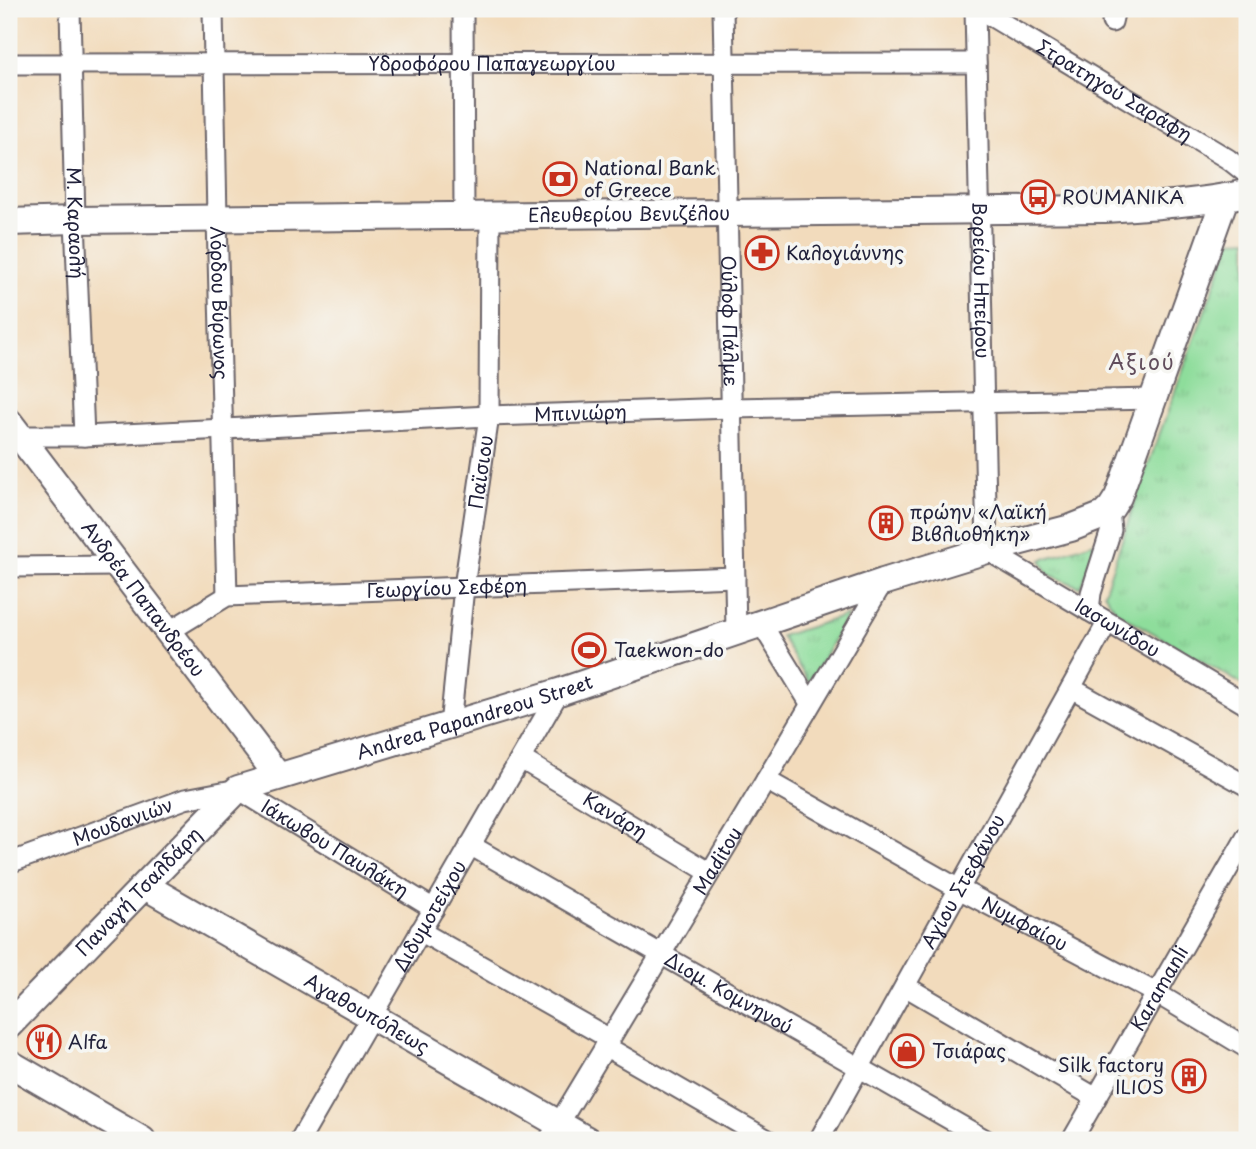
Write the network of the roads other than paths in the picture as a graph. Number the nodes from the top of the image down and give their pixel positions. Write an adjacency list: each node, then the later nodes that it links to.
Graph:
1 (70, 9): 10 (street, Μ. Καραολή)
2 (213, 9): 11 (street, Λόρδου Βύρωνος)
3 (463, 9): 7 (street)
4 (723, 9): 6 (street, Ούλοφ Πάλμε)
5 (977, 9): 8 (street, Βορείου Ηπείρου); 12 (street, Στρατηγού Σαράφη)
6 (723, 62): 7 (street, Υδροφόρου Παπαγεωργίου); 8 (street, Υδροφόρου Παπαγεωργίου); 15 (street, Ούλοφ Πάλμε)
7 (464, 63): 11 (street, Υδροφόρου Παπαγεωργίου); 16 (street)
8 (976, 63): 14 (street, Βορείου Ηπείρου)
9 (9, 64): 10 (street, Υδροφόρου Παπαγεωργίου)
10 (70, 64): 11 (street, Υδροφόρου Παπαγεωργίου); 19 (street, Μ. Καραολή)
11 (214, 64): 18 (street, Λόρδου Βύρωνος)
12 (1247, 174)
13 (1236, 195): 14 (street, Ελευθερίου Βενιζέλου); 21 (street)
14 (981, 211): 15 (street, Ελευθερίου Βενιζέλου); 22 (street, Βορείου Ηπείρου)
15 (728, 214): 17 (street, Ελευθερίου Βενιζέλου); 23 (street, Ούλοφ Πάλμε)
16 (464, 216): 17 (street, Ελευθερίου Βενιζέλου); 18 (street, Ελευθερίου Βενιζέλου)
17 (490, 216): 24 (street, Παϊσιου)
18 (216, 219): 19 (street, Ελευθερίου Βενιζέλου); 25 (street, Λόρδου Βύρωνος)
19 (75, 220): 20 (street, Ελευθερίου Βενιζέλου); 27 (street, Μ. Καραολή)
20 (9, 222)
21 (1153, 399): 22 (street, Μπινιώρη); 28 (street)
22 (985, 402): 23 (street, Μπινιώρη); 29 (street, Βορείου Ηπείρου)
23 (732, 408): 24 (street, Μπινιώρη); 32 (street, Ούλοφ Πάλμε)
24 (489, 416): 25 (street, Μπινιώρη); 34 (street, Παϊσιου)
25 (223, 430): 27 (street, Μπινιώρη); 35 (street, Λόρδου Βύρωνος)
26 (12, 431): 27 (street, Μπινιώρη); 30 (street, Ανδρέα Παπανδρέου)
27 (84, 436)
28 (1109, 510): 29 (street, Andrea Papandreou Street); 36 (street)
29 (987, 550): 33 (street, Andrea Papandreou Street); 36 (street, Ιασωνίδου)
30 (118, 566): 31 (street); 40 (street, Ανδρέα Παπανδρέου)
31 (9, 567)
32 (735, 577): 34 (street, Γεωργίου Σεφέρη); 39 (street, Ούλοφ Πάλμε)
33 (883, 582): 37 (street, Andrea Papandreou Street); 43 (street, Maditou)
34 (464, 587): 35 (street, Γεωργίου Σεφέρη); 45 (street, Παϊσιου)
35 (227, 596): 40 (street, Γεωργίου Σεφέρη)
36 (1089, 611): 38 (street, Ιασωνίδου)
37 (761, 623): 39 (street, Andrea Papandreou Street); 43 (street)
38 (1107, 623): 41 (street, Αγίου Στεφάνου); 44 (street, Ιασωνίδου)
39 (736, 631): 42 (street, Andrea Papandreou Street)
40 (168, 632): 47 (street, Ανδρέα Παπανδρέου)
41 (1071, 688): 49 (street); 56 (street, Αγίου Στεφάνου)
42 (559, 692): 45 (street, Andrea Papandreou Street); 46 (street, Διδυμοτείχου)
43 (810, 703): 48 (street, Maditou)
44 (1247, 705)
45 (450, 726): 47 (street, Andrea Papandreou Street)
46 (521, 759): 52 (street, Διδυμοτείχου); 54 (street, Κανάρη)
47 (278, 776): 50 (street, Παναγή Τσαλδάρη)
48 (766, 780): 54 (street, Maditou); 56 (street, Νυμφαίου)
49 (1247, 786)
50 (238, 789): 53 (street, Μουδανιών); 55 (street, Παναγή Τσαλδάρη); 57 (street, Ιάκωβου Παυλάκη)
51 (1247, 836): 61 (street, Karamanli)
52 (470, 845): 57 (street, Διδυμοτείχου); 59 (street, Διομ. Κομνηνού)
53 (9, 863)
54 (709, 873): 59 (street, Maditou)
55 (145, 886): 62 (street, Αγαθουπόλεως); 63 (street, Παναγή Τσαλδάρη)
56 (959, 889): 60 (street, Αγίου Στεφάνου); 61 (street, Νυμφαίου)
57 (434, 909): 58 (street, Διδυμοτείχου)
58 (420, 931): 62 (street, Διδυμοτείχου); 64 (street)
59 (660, 954): 64 (street, Maditou); 67 (street, Διομ. Κομνηνού)
60 (905, 986): 67 (street, Αγίου Στεφάνου); 68 (street)
61 (1156, 993): 65 (street, Νυμφαίου); 68 (street, Karamanli)
62 (370, 1016): 69 (street, Αγαθουπόλεως); 71 (street, Διδυμοτείχου)
63 (9, 1025)
64 (608, 1042): 69 (street, Maditou); 73 (street)
65 (1247, 1048)
66 (9, 1063): 70 (street)
67 (860, 1068): 74 (street, Αγίου Στεφάνου); 75 (street, Διομ. Κομνηνού)
68 (1096, 1098): 76 (street, Karamanli)
69 (554, 1132): 72 (street, Αγαθουπόλεως)
70 (142, 1140)
71 (300, 1140)
72 (587, 1140)
73 (768, 1140)
74 (819, 1140)
75 (986, 1140)
76 (1072, 1140)

